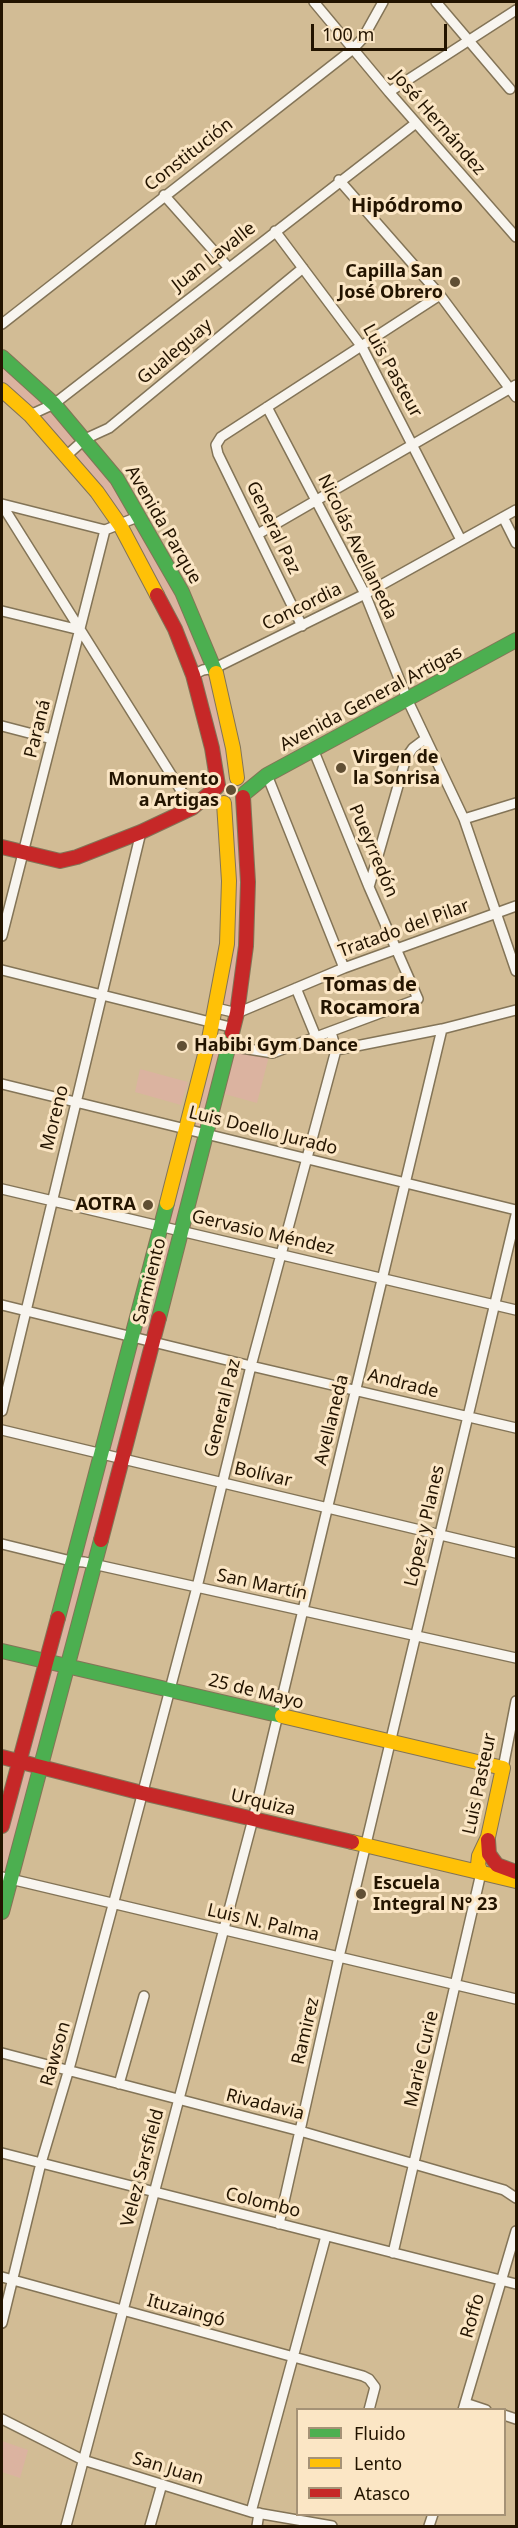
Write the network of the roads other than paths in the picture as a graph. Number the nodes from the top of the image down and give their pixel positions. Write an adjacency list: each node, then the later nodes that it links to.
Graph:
1 (314, 2): 6 (street, José Hernández)
2 (383, 2): 6 (street, Constitución)
3 (436, 2): 5 (street)
4 (516, 10): 5 (street)
5 (469, 40): 7 (street); 8 (street)
6 (353, 49): 8 (street, José Hernández); 11 (street, Constitución)
7 (510, 89)
8 (388, 92): 9 (street, José Hernández)
9 (416, 123): 10 (street, Juan Lavalle); 13 (street, José Hernández)
10 (339, 180): 12 (street, Juan Lavalle); 16 (street)
11 (164, 195): 14 (street); 17 (street, Constitución)
12 (275, 231): 14 (street, Juan Lavalle); 15 (street, Luis Pasteur)
13 (516, 237)
14 (228, 267): 23 (street, Juan Lavalle)
15 (303, 268): 18 (street, Luis Pasteur); 26 (street, Gualeguay)
16 (440, 295): 18 (street); 20 (street)
17 (2, 324)
18 (362, 347): 24 (street); 27 (street, Luis Pasteur)
19 (2, 357): 23 (main road, Avenida Parque)
20 (513, 386): 22 (street); 27 (street)
21 (2, 390): 25 (main road, Avenida Parque)
22 (516, 397)
23 (54, 404): 25 (street, Juan Lavalle); 26 (main road, Avenida Parque)
24 (267, 407): 29 (street, Nicolás Avellaneda); 36 (street, General Paz)
25 (30, 415): 28 (main road, Avenida Parque)
26 (85, 439): 28 (street, Gualeguay); 32 (main road, Avenida Parque)
27 (412, 444): 29 (street); 37 (street, Luis Pasteur)
28 (66, 456): 34 (main road, Avenida Parque)
29 (316, 499): 36 (street); 39 (street, Nicolás Avellaneda)
30 (2, 504): 35 (street); 42 (street)
31 (516, 510): 33 (street, Concordia)
32 (140, 516): 34 (street); 44 (main road, Avenida Parque)
33 (503, 517): 37 (street, Concordia); 38 (street)
34 (120, 525): 35 (street); 45 (main road, Avenida Parque)
35 (105, 530): 42 (street, Paraná)
36 (258, 534): 41 (street, General Paz)
37 (461, 540): 39 (street, Concordia)
38 (516, 543)
39 (365, 594): 41 (street, Concordia); 46 (street, Nicolás Avellaneda)
40 (2, 611): 42 (street)
41 (302, 626): 44 (street, Concordia)
42 (80, 630): 48 (street, Paraná); 57 (street)
43 (516, 640): 46 (main road, Avenida General Artigas)
44 (215, 668): 45 (street, Concordia); 52 (main road, Avenida Parque)
45 (193, 675): 53 (main road, Avenida Parque)
46 (408, 701): 49 (street, Nicolás Avellaneda); 50 (main road, Avenida General Artigas)
47 (2, 726): 48 (street)
48 (52, 739): 61 (street, Paraná)
49 (425, 739): 58 (street, Nicolás Avellaneda); 62 (street)
50 (313, 749): 51 (main road, Avenida General Artigas); 62 (street, Pueyrredón)
51 (267, 775): 52 (main road); 54 (main road, Avenida General Artigas); 67 (street)
52 (238, 779): 53 (main road); 54 (main road)
53 (217, 786): 55 (main road); 57 (main road)
54 (244, 795): 55 (main road); 73 (main road, Sarmiento)
55 (223, 803): 57 (main road); 74 (main road, Sarmiento)
56 (516, 803): 58 (street)
57 (192, 808): 59 (main road)
58 (464, 819): 64 (street, Nicolás Avellaneda)
59 (141, 832): 61 (main road); 71 (street, Moreno)
60 (2, 847): 61 (main road)
61 (22, 852): 65 (street, Paraná)
62 (369, 887): 66 (street, Pueyrredón)
63 (516, 906): 64 (street, Tratado del Pilar)
64 (495, 913): 66 (street, Tratado del Pilar); 69 (street, Nicolás Avellaneda)
65 (2, 936)
66 (398, 948): 67 (street, Tratado del Pilar); 77 (street, Pueyrredón)
67 (344, 968): 70 (street, Tratado del Pilar)
68 (2, 970): 71 (street)
69 (516, 971)
70 (296, 988): 73 (street, Tratado del Pilar); 78 (street)
71 (102, 994): 74 (street); 83 (street, Moreno)
72 (516, 1010): 76 (street)
73 (237, 1013): 74 (street); 75 (main road, Sarmiento)
74 (214, 1015): 75 (street); 79 (main road, Sarmiento)
75 (234, 1028): 80 (main road, Sarmiento)
76 (442, 1029): 81 (street); 87 (street, Avellaneda)
77 (331, 1032): 78 (street); 81 (street)
78 (316, 1037): 80 (street)
79 (209, 1039): 80 (street); 84 (main road, Sarmiento)
80 (229, 1046): 85 (main road, Sarmiento)
81 (336, 1050): 86 (street, General Paz)
82 (2, 1084): 83 (street, Luis Doello Jurado)
83 (76, 1101): 84 (street, Luis Doello Jurado); 89 (street, Moreno)
84 (187, 1129): 85 (street, Luis Doello Jurado); 92 (main road, Sarmiento)
85 (207, 1134): 86 (street, Luis Doello Jurado); 93 (main road, Sarmiento)
86 (305, 1159): 87 (street, Luis Doello Jurado); 94 (street, General Paz)
87 (406, 1183): 90 (street, Luis Doello Jurado); 95 (street, Avellaneda)
88 (2, 1189): 89 (street, Gervasio Méndez)
89 (52, 1200): 92 (street, Gervasio Méndez); 98 (street, Moreno)
90 (516, 1210)
91 (516, 1215): 97 (street, López y Planes)
92 (160, 1225): 93 (street, Gervasio Méndez); 100 (main road, Sarmiento)
93 (182, 1231): 94 (street, Gervasio Méndez); 101 (main road, Sarmiento)
94 (280, 1254): 95 (street, Gervasio Méndez); 102 (street, General Paz)
95 (383, 1279): 97 (street, Gervasio Méndez); 103 (street, Avellaneda)
96 (2, 1305): 98 (street, Andrade)
97 (495, 1305): 99 (street, Gervasio Méndez); 105 (street, López y Planes)
98 (25, 1310): 100 (street, Andrade); 104 (street, Moreno)
99 (516, 1310)
100 (132, 1336): 101 (street, Andrade); 108 (main road, Sarmiento)
101 (153, 1341): 102 (street, Andrade); 109 (main road, Sarmiento)
102 (250, 1366): 103 (street, Andrade); 110 (street, General Paz)
103 (356, 1389): 105 (street, Andrade); 111 (street, Avellaneda)
104 (2, 1412)
105 (468, 1416): 106 (street, Andrade); 112 (street, López y Planes)
106 (516, 1428)
107 (2, 1430): 108 (street, Bolívar)
108 (102, 1455): 109 (street, Bolívar); 115 (main road, Sarmiento)
109 (123, 1460): 110 (street, Bolívar); 116 (main road, Sarmiento)
110 (222, 1482): 111 (street, Bolívar); 117 (street, General Paz)
111 (328, 1507): 112 (street, Bolívar); 118 (street, Avellaneda)
112 (440, 1534): 114 (street, Bolívar); 119 (street, López y Planes)
113 (2, 1544): 115 (street, San Martín)
114 (516, 1553)
115 (71, 1561): 116 (street, San Martín); 122 (main road, Sarmiento)
116 (94, 1565): 117 (street, San Martín); 123 (main road, Sarmiento)
117 (197, 1587): 118 (street, San Martín); 124 (street, General Paz)
118 (305, 1611): 119 (street, San Martín); 126 (street, Avellaneda)
119 (416, 1635): 121 (street, San Martín); 127 (street, López y Planes)
120 (2, 1652): 122 (main road, 25 de Mayo)
121 (516, 1658)
122 (45, 1661): 123 (main road, 25 de Mayo); 129 (main road, Sarmiento)
123 (68, 1666): 124 (main road, 25 de Mayo); 130 (main road, Sarmiento)
124 (170, 1689): 126 (main road, 25 de Mayo); 132 (street, General Paz)
125 (516, 1701): 131 (street, Luis Pasteur)
126 (278, 1717): 127 (main road, 25 de Mayo); 133 (street, Avellaneda)
127 (390, 1743): 131 (main road, 25 de Mayo); 136 (street, López y Planes)
128 (2, 1757): 129 (main road, Urquiza)
129 (19, 1761): 130 (main road, Urquiza); 134 (main road, Sarmiento)
130 (41, 1767): 132 (main road, Urquiza); 139 (main road, Sarmiento)
131 (502, 1768): 135 (main road, Luis Pasteur)
132 (142, 1793): 133 (main road, Urquiza); 141 (street, Rawson)
133 (253, 1819): 136 (main road, Urquiza); 143 (street, Velez Sarsfield)
134 (2, 1826)
135 (488, 1838): 137 (main road); 138 (main road, Luis Pasteur)
136 (366, 1845): 138 (main road, Urquiza); 144 (street, Ramirez)
137 (516, 1872)
138 (481, 1873): 140 (main road, Urquiza); 145 (street, Marie Curie)
139 (6, 1878): 141 (street, Luis N. Palma); 142 (main road, Sarmiento)
140 (516, 1881)
141 (113, 1905): 143 (street, Luis N. Palma); 149 (street, Rawson)
142 (2, 1912)
143 (223, 1930): 144 (street, Luis N. Palma); 151 (street, Velez Sarsfield)
144 (339, 1958): 145 (street, Luis N. Palma); 152 (street, Ramirez)
145 (456, 1984): 147 (street, Luis N. Palma); 155 (street, Marie Curie)
146 (144, 1996): 150 (street)
147 (516, 1999)
148 (2, 2053): 149 (street, Rivadavia)
149 (69, 2069): 150 (street, Rivadavia); 154 (street, Rawson)
150 (119, 2084): 151 (street, Rivadavia)
151 (178, 2100): 152 (street, Rivadavia); 156 (street, Velez Sarsfield)
152 (300, 2131): 155 (street, Rivadavia); 158 (street, Ramirez)
153 (2, 2153): 154 (street, Colombo)
154 (41, 2163): 156 (street, Colombo); 163 (street, Rawson)
155 (414, 2164): 157 (street, Rivadavia); 161 (street, Marie Curie)
156 (154, 2192): 158 (street, Colombo); 166 (street, Velez Sarsfield)
157 (516, 2198)
158 (279, 2224): 160 (street, Colombo)
159 (516, 2231): 164 (street, Roffo)
160 (326, 2236): 161 (street, Colombo); 168 (street)
161 (393, 2253): 164 (street, Colombo)
162 (2, 2277): 163 (street, Ituzaingó)
163 (14, 2280): 166 (street, Ituzaingó); 167 (street, Rawson)
164 (501, 2280): 165 (street, Colombo); 169 (street, Roffo)
165 (516, 2284)
166 (123, 2310): 168 (street, Ituzaingó); 172 (street, Velez Sarsfield)
167 (2, 2324)
168 (294, 2357): 170 (street, Ituzaingó); 174 (street)
169 (464, 2406)
170 (369, 2408)
171 (2, 2419): 172 (street, San Juan)
172 (83, 2460): 173 (street, San Juan); 175 (street, Velez Sarsfield)
173 (162, 2484): 174 (street, San Juan); 176 (street)
174 (255, 2513): 177 (street); 178 (street, San Juan)
175 (66, 2526)
176 (150, 2526)
177 (257, 2526)
178 (328, 2526)

